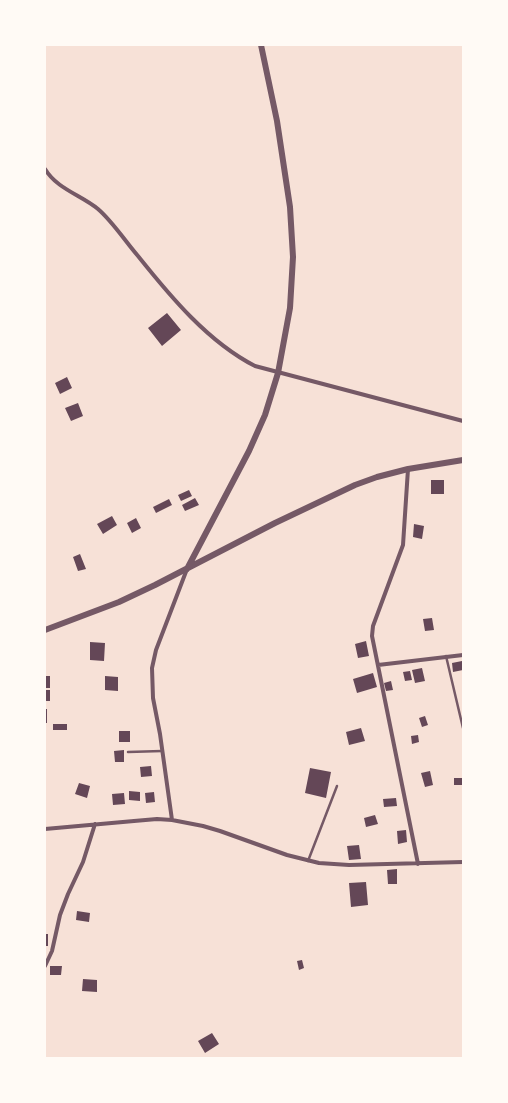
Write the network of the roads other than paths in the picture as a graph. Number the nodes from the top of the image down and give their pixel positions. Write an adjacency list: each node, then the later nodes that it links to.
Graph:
1 (261, 45): 3 (street)
2 (45, 169): 3 (street)
3 (278, 373): 4 (street); 7 (street)
4 (463, 421)
5 (463, 460): 6 (street)
6 (408, 469): 7 (street); 11 (street)
7 (187, 569): 8 (street); 13 (street)
8 (45, 630)
9 (463, 654): 10 (street)
10 (446, 656): 11 (street); 12 (lane)
11 (378, 666): 21 (street)
12 (463, 728)
13 (162, 751): 14 (lane); 16 (street)
14 (128, 752)
15 (337, 786): 19 (lane)
16 (172, 820): 17 (street); 19 (street)
17 (95, 824): 18 (street); 22 (street)
18 (45, 829)
19 (308, 861): 21 (street)
20 (463, 862): 21 (street)
21 (418, 864)
22 (45, 966)

